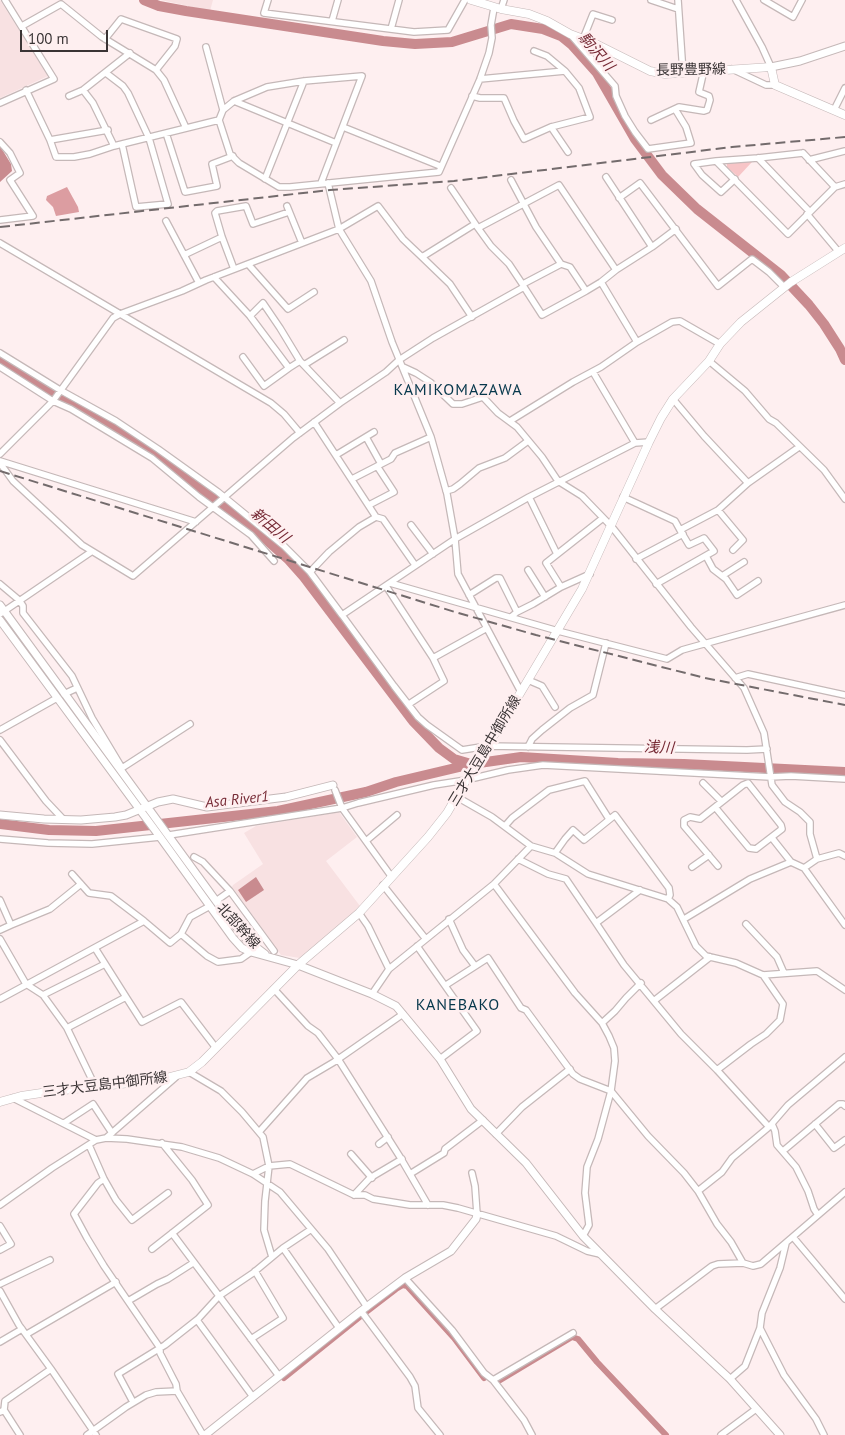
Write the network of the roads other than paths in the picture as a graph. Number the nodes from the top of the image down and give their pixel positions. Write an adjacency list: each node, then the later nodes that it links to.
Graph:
1 (5, 0): 18 (street)
2 (268, 0): 17 (street)
3 (338, 0): 17 (street)
4 (399, 0): 19 (street)
5 (465, 0): 19 (street)
6 (471, 0): 14 (main road, 長野豊野線)
7 (504, 0): 14 (street)
8 (651, 0): 15 (street)
9 (678, 0): 15 (street)
10 (736, 0): 27 (street)
11 (764, 0): 12 (street)
12 (802, 0)
13 (60, 2): 18 (street); 21 (street)
14 (498, 9): 20 (main road, 長野豊野線); 34 (street)
15 (678, 9): 33 (street)
16 (612, 20): 22 (street)
17 (332, 21): 19 (street)
18 (22, 26): 38 (street)
19 (391, 29)
20 (570, 34): 22 (main road, 長野豊野線); 44 (street)
21 (105, 39): 26 (street); 29 (street)
22 (582, 39): 33 (main road, 長野豊野線)
23 (845, 46): 27 (street)
24 (206, 47): 45 (street)
25 (534, 52): 31 (street)
26 (130, 53): 29 (street); 32 (street)
27 (771, 67): 28 (main road, 長野豊野線); 36 (main road)
28 (732, 69): 30 (main road, 長野豊野線); 36 (street)
29 (156, 70): 53 (street)
30 (704, 70): 33 (main road, 長野豊野線); 44 (street)
31 (565, 71): 34 (street); 52 (street)
32 (106, 73): 39 (street); 56 (street)
33 (683, 73)
34 (480, 79): 41 (street)
35 (304, 81): 42 (street); 50 (street); 51 (street)
36 (775, 85): 46 (main road)
37 (845, 88): 46 (street)
38 (26, 90): 43 (street); 57 (street)
39 (83, 90): 40 (street); 54 (street)
40 (69, 96)
41 (472, 96): 52 (street); 68 (street)
42 (234, 101): 45 (street); 50 (street)
43 (0, 103)
44 (675, 109): 49 (street)
45 (223, 110): 48 (street)
46 (834, 110): 47 (main road)
47 (845, 115)
48 (219, 120): 53 (street); 64 (street)
49 (651, 120)
50 (286, 123): 59 (street); 70 (street)
51 (342, 127): 59 (street); 68 (street)
52 (551, 127): 63 (street)
53 (186, 128): 55 (street)
54 (108, 130): 57 (street); 61 (street)
55 (166, 133): 56 (street); 64 (street)
56 (149, 138): 60 (street); 60 (street)
57 (50, 140): 61 (street)
58 (0, 142): 81 (street)
59 (336, 143): 74 (street)
60 (122, 144): 61 (street)
61 (114, 146)
62 (845, 151): 66 (street)
63 (568, 152)
64 (233, 156): 70 (street)
65 (758, 158): 66 (street); 67 (street); 80 (street)
66 (809, 160): 76 (street)
67 (716, 161): 71 (street); 71 (street)
68 (440, 166): 73 (street)
69 (606, 178): 78 (street)
70 (265, 179): 74 (street)
71 (735, 179): 80 (street)
72 (511, 180): 79 (street)
73 (328, 182): 74 (street); 84 (street)
74 (321, 183)
75 (845, 184): 76 (street)
76 (835, 187): 80 (street)
77 (450, 188): 83 (street)
78 (619, 198): 85 (street); 89 (street)
79 (524, 204): 83 (street); 94 (street); 96 (street)
80 (808, 212): 90 (street)
81 (0, 220)
82 (166, 221): 91 (street)
83 (476, 226): 92 (street); 100 (street)
84 (338, 229): 88 (street); 92 (street); 112 (street)
85 (676, 229): 89 (street); 101 (street)
86 (222, 237): 88 (street); 91 (street); 95 (street)
87 (0, 243): 104 (street)
88 (302, 243): 93 (street)
89 (652, 247): 96 (street)
90 (842, 249): 101 (main road, 三才大豆島中御所線)
91 (184, 255): 99 (street)
92 (422, 257): 106 (street)
93 (248, 264): 95 (street); 103 (street)
94 (561, 264): 100 (street); 102 (street)
95 (234, 269): 97 (street)
96 (616, 270): 98 (street)
97 (214, 277): 99 (street); 105 (street)
98 (601, 282): 102 (street); 108 (street)
99 (199, 283): 104 (street)
100 (524, 285): 102 (street); 106 (street)
101 (787, 285): 109 (main road, 三才大豆島中御所線)
102 (586, 291)
103 (314, 292)
104 (120, 314): 119 (street); 125 (street)
105 (250, 316): 114 (street); 117 (street)
106 (472, 318): 112 (street)
107 (344, 340): 114 (street)
108 (637, 342): 109 (street); 118 (street)
109 (720, 344): 113 (main road, 三才大豆島中御所線)
110 (0, 353): 119 (street)
111 (243, 357): 117 (street)
112 (399, 360): 116 (street); 121 (street)
113 (709, 361): 120 (main road, 三才大豆島中御所線); 131 (street)
114 (302, 363): 117 (street); 121 (street)
115 (0, 367): 119 (street)
116 (403, 367): 122 (street); 127 (street)
117 (289, 368)
118 (593, 372): 122 (street); 130 (street)
119 (57, 396): 132 (street); 142 (street); 144 (street)
120 (672, 399): 129 (main road, 三才大豆島中御所線); 138 (street)
121 (340, 403): 123 (street)
122 (510, 421): 128 (street)
123 (314, 422): 125 (street); 133 (street)
124 (374, 432): 126 (street)
125 (300, 434): 142 (street)
126 (366, 436): 133 (street); 135 (street)
127 (431, 436): 135 (street); 139 (street)
128 (528, 441): 137 (street); 139 (street)
129 (649, 442): 130 (street); 141 (main road, 三才大豆島中御所線)
130 (635, 443): 137 (street)
131 (799, 447): 138 (street); 143 (street)
132 (0, 454)
133 (336, 455): 136 (street)
134 (0, 462): 149 (street); 155 (street)
135 (379, 465): 136 (street); 145 (street)
136 (352, 479): 145 (street)
137 (558, 481): 140 (street); 148 (street)
138 (748, 483): 146 (street)
139 (446, 491): 153 (street)
140 (529, 497): 153 (street); 157 (street)
141 (623, 497): 151 (main road, 三才大豆島中御所線); 152 (street)
142 (223, 498): 144 (street); 164 (street)
143 (845, 499)
144 (214, 506): 149 (street); 160 (street)
145 (369, 506): 147 (street)
146 (718, 510): 152 (street); 154 (street)
147 (376, 517): 162 (street); 164 (street)
148 (603, 518): 151 (street); 157 (street)
149 (196, 522): 155 (street)
150 (412, 525): 156 (street)
151 (612, 527): 159 (street); 165 (main road, 三才大豆島中御所線)
152 (682, 532): 158 (street); 159 (street)
153 (455, 539): 156 (street); 172 (street)
154 (733, 550)
155 (91, 552): 174 (street)
156 (432, 554): 162 (street)
157 (557, 554): 171 (street)
158 (706, 556): 166 (street); 170 (street)
159 (636, 559): 170 (street)
160 (274, 562)
161 (744, 562): 166 (street)
162 (415, 565): 169 (street)
163 (528, 570): 173 (street)
164 (310, 572): 179 (street)
165 (590, 574): 171 (street); 183 (main road, 三才大豆島中御所線)
166 (722, 576): 167 (street)
167 (758, 581)
168 (0, 584): 174 (street)
169 (388, 584): 176 (street); 179 (street); 186 (street)
170 (656, 584): 185 (street)
171 (561, 588): 173 (street)
172 (469, 595): 176 (street); 178 (street)
173 (546, 597): 178 (street)
174 (19, 600): 177 (street); 189 (street)
175 (845, 605): 185 (street)
176 (476, 607): 180 (street); 182 (street)
177 (1, 610): 191 (street)
178 (517, 612): 180 (street)
179 (342, 616): 194 (street)
180 (511, 617): 183 (street)
181 (0, 620): 193 (street)
182 (486, 628): 186 (street); 190 (street)
183 (558, 631): 184 (street); 188 (main road, 三才大豆島中御所線)
184 (606, 643): 185 (street); 200 (street)
185 (705, 643): 187 (street)
186 (432, 658): 194 (street)
187 (735, 678): 192 (street); 201 (street)
188 (528, 680): 190 (main road, 三才大豆島中御所線); 195 (street)
189 (77, 688): 191 (street); 196 (street)
190 (521, 692): 199 (main road, 三才大豆島中御所線)
191 (64, 694): 211 (street)
192 (845, 694)
193 (57, 698): 197 (street); 212 (street)
194 (409, 704): 199 (street)
195 (555, 707)
196 (190, 724)
197 (0, 730)
198 (0, 740): 216 (street)
199 (487, 746): 200 (street); 203 (main road, 三才大豆島中御所線)
200 (528, 747): 201 (street)
201 (767, 750): 202 (street)
202 (770, 776): 203 (street); 204 (street); 228 (street)
203 (468, 778): 207 (main road, 三才大豆島中御所線); 209 (street)
204 (845, 779)
205 (703, 783): 208 (street)
206 (334, 787): 209 (street); 211 (street)
207 (457, 796): 217 (street); 234 (main road, 三才大豆島中御所線)
208 (721, 801): 210 (street); 219 (street)
209 (342, 807): 218 (street); 221 (street)
210 (715, 807): 219 (street); 224 (street)
211 (149, 809): 212 (street); 218 (street)
212 (139, 810): 216 (street); 218 (street)
213 (0, 815): 216 (street)
214 (397, 815): 221 (street)
215 (609, 819): 217 (street); 223 (street); 241 (street)
216 (63, 820)
217 (505, 826): 222 (street)
218 (163, 834): 220 (street); 242 (street, 北部幹線)
219 (772, 838): 229 (street)
220 (0, 839)
221 (366, 841): 234 (street)
222 (531, 846): 223 (street); 227 (street)
223 (555, 853): 238 (street)
224 (708, 856): 230 (street); 231 (street)
225 (845, 856): 228 (street)
226 (194, 857): 239 (street)
227 (518, 859): 237 (street); 247 (street)
228 (817, 860): 232 (street)
229 (791, 862): 232 (street); 245 (street)
230 (718, 866)
231 (692, 867)
232 (804, 868): 250 (street)
233 (72, 874): 235 (street)
234 (391, 876): 236 (main road, 三才大豆島中御所線)
235 (81, 884): 246 (street); 249 (street)
236 (383, 884): 243 (main road, 三才大豆島中御所線); 253 (street)
237 (494, 884): 244 (street); 278 (street)
238 (640, 890): 241 (street); 247 (street)
239 (230, 891): 242 (street); 257 (street)
240 (0, 900): 249 (street)
241 (668, 900): 245 (street)
242 (213, 903): 252 (street); 258 (street, 北部幹線); 260 (street, 北部幹線)
243 (359, 913): 262 (main road, 三才大豆島中御所線); 264 (street)
244 (449, 919): 253 (street); 263 (street)
245 (684, 919): 259 (street)
246 (144, 921): 252 (street); 256 (street)
247 (596, 923): 267 (street)
248 (746, 924): 265 (street)
249 (12, 925): 251 (street)
250 (845, 925)
251 (0, 930)
252 (181, 934): 258 (street)
253 (425, 938): 255 (street)
254 (0, 939): 268 (street)
255 (417, 946): 264 (street); 269 (street)
256 (95, 948): 261 (street); 268 (street)
257 (274, 951)
258 (250, 952): 260 (street, 北部幹線)
259 (710, 957): 266 (street); 276 (street)
260 (279, 960): 262 (street)
261 (105, 964): 273 (street); 274 (street)
262 (298, 965): 270 (main road, 三才大豆島中御所線); 272 (street)
263 (475, 966): 269 (street); 284 (street)
264 (389, 969): 272 (street)
265 (784, 973): 266 (street); 271 (street)
266 (763, 975): 285 (street)
267 (641, 983): 276 (street); 278 (street)
268 (26, 984): 273 (street); 275 (street)
269 (446, 985): 283 (street)
270 (274, 989): 280 (main road, 三才大豆島中御所線); 282 (street)
271 (845, 990)
272 (372, 994): 277 (street)
273 (43, 995): 279 (street)
274 (126, 997): 279 (street); 280 (street)
275 (0, 999)
276 (655, 1000): 285 (street)
277 (403, 1014): 282 (street); 283 (street)
278 (602, 1023): 289 (street)
279 (67, 1028): 288 (street)
280 (216, 1048): 286 (main road, 三才大豆島中御所線)
281 (845, 1057): 296 (street)
282 (338, 1059): 297 (street); 300 (street)
283 (440, 1059): 293 (street)
284 (570, 1069): 289 (street); 299 (street)
285 (717, 1070): 296 (street)
286 (189, 1072): 287 (main road, 三才大豆島中御所線); 297 (street)
287 (176, 1077): 288 (main road, 三才大豆島中御所線); 298 (street)
288 (96, 1086): 290 (main road, 三才大豆島中御所線)
289 (611, 1091): 317 (street); 328 (street)
290 (13, 1098): 291 (main road, 三才大豆島中御所線); 294 (street)
291 (0, 1102)
292 (845, 1106): 295 (street)
293 (482, 1120): 299 (street); 313 (street)
294 (64, 1123): 298 (street); 302 (street)
295 (815, 1124): 303 (street); 307 (street)
296 (771, 1126): 307 (street); 317 (street)
297 (259, 1132): 310 (street)
298 (112, 1133): 301 (street)
299 (496, 1134): 328 (street)
300 (388, 1137): 305 (street); 309 (street)
301 (106, 1138): 302 (street); 304 (street)
302 (96, 1140): 306 (street)
303 (845, 1140)
304 (162, 1143): 312 (street); 327 (street)
305 (379, 1144)
306 (88, 1145): 315 (street); 321 (street)
307 (783, 1151): 324 (street)
308 (352, 1154): 314 (street)
309 (402, 1159): 313 (street); 314 (street)
310 (269, 1166): 312 (street); 316 (street); 320 (street)
311 (472, 1173): 323 (street)
312 (253, 1174): 316 (street)
313 (410, 1174): 322 (street)
314 (372, 1178): 320 (street)
315 (104, 1179): 319 (street); 341 (street)
316 (268, 1183): 326 (street); 335 (street)
317 (698, 1191): 338 (street)
318 (845, 1192): 324 (street)
319 (168, 1193)
320 (354, 1195): 322 (street)
321 (0, 1205)
322 (428, 1205): 323 (street)
323 (477, 1214): 334 (street); 340 (street)
324 (818, 1215): 329 (street)
325 (0, 1226): 333 (street)
326 (310, 1230): 331 (street); 347 (street)
327 (172, 1233): 332 (street); 337 (street)
328 (583, 1236): 334 (street)
329 (793, 1237): 330 (street); 345 (street)
330 (786, 1243): 338 (street); 351 (street)
331 (283, 1248): 335 (street); 350 (street)
332 (152, 1249)
333 (0, 1250)
334 (602, 1255): 348 (street)
335 (272, 1257): 339 (street)
336 (50, 1260): 342 (street)
337 (193, 1263): 344 (street); 346 (street)
338 (743, 1263): 348 (street)
339 (255, 1271): 344 (street); 354 (street)
340 (405, 1278): 347 (street); 360 (street)
341 (116, 1282): 346 (street); 352 (street)
342 (0, 1284)
343 (0, 1291): 352 (street)
344 (219, 1296): 349 (street); 354 (street)
345 (845, 1299)
346 (128, 1301): 356 (street)
347 (364, 1309): 350 (street); 369 (street)
348 (655, 1309): 359 (street)
349 (197, 1320): 356 (street); 362 (street)
350 (339, 1328): 358 (street)
351 (760, 1328): 359 (street); 373 (street)
352 (24, 1332): 355 (street); 357 (street)
353 (573, 1333): 360 (street)
354 (251, 1340): 358 (street)
355 (0, 1342)
356 (160, 1348): 361 (street); 363 (street)
357 (51, 1369): 365 (street); 366 (street)
358 (279, 1376): 362 (street)
359 (730, 1379): 364 (street)
360 (493, 1380): 370 (street)
361 (177, 1391): 363 (street); 368 (street)
362 (253, 1397): 368 (street)
363 (133, 1402): 366 (street)
364 (756, 1409): 371 (street); 372 (street)
365 (2, 1411): 367 (street)
366 (92, 1434)
367 (20, 1435)
368 (204, 1435)
369 (440, 1435)
370 (532, 1435)
371 (721, 1435)
372 (780, 1435)
373 (824, 1435)

